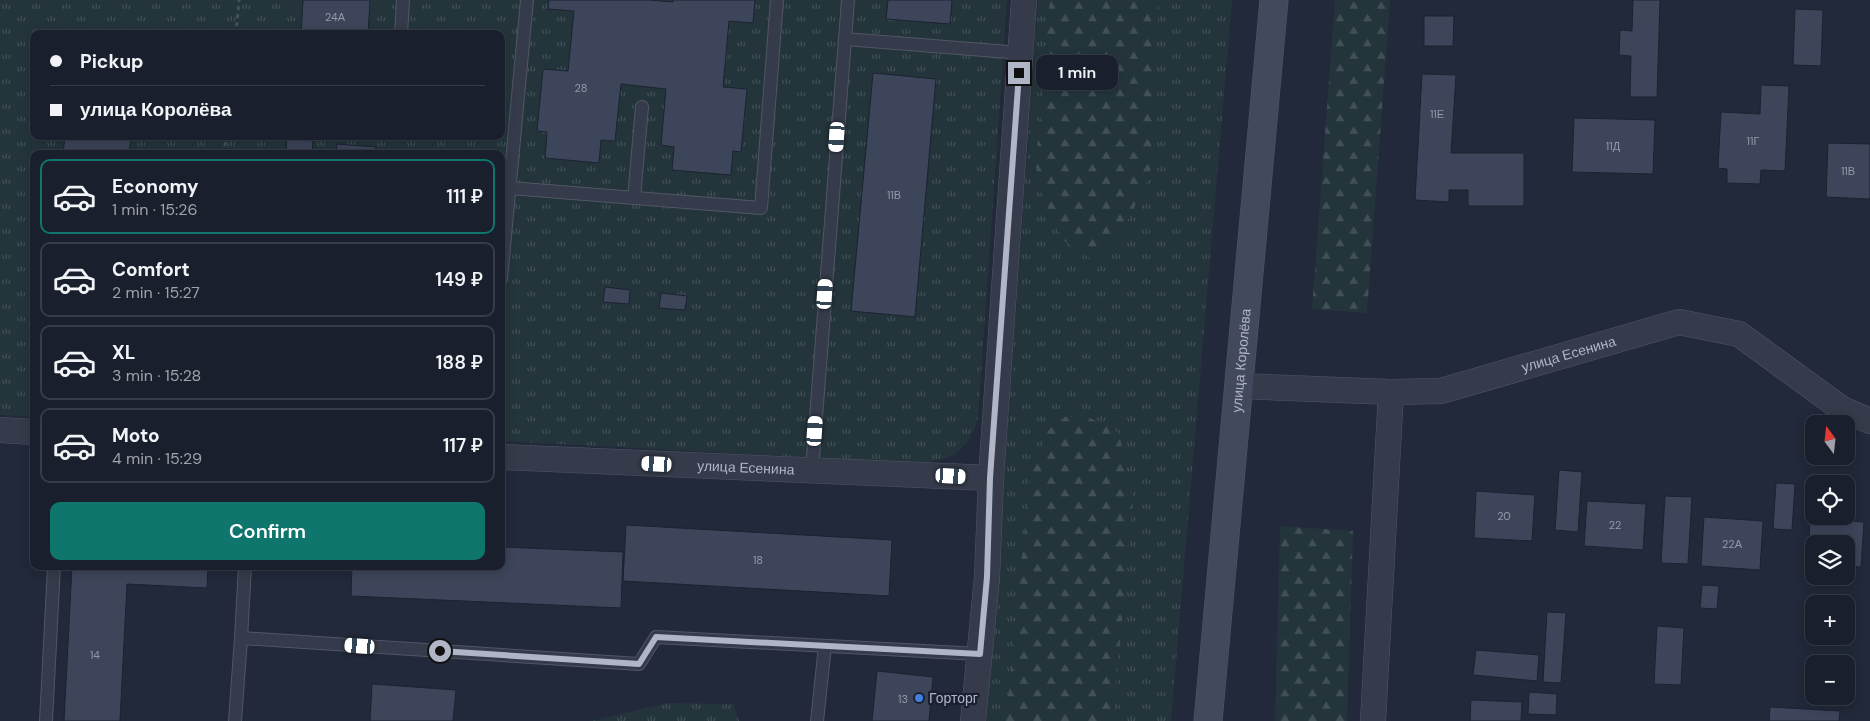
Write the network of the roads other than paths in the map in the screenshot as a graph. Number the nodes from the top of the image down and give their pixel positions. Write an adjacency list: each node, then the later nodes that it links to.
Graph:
1 (403, 0): 7 (lane)
2 (527, 0): 11 (lane)
3 (777, 0): 12 (lane)
4 (848, 0): 8 (lane)
5 (1024, 0): 9 (street)
6 (1274, 0): 14 (main road, улица Королёва)
7 (401, 30)
8 (845, 39): 9 (lane); 20 (lane)
9 (1020, 53): 21 (street)
10 (642, 107): 12 (lane)
11 (510, 188): 12 (lane); 13 (lane)
12 (634, 198)
13 (505, 239)
14 (1240, 386): 15 (street, улица Есенина); 31 (main road, улица Королёва)
15 (1391, 392): 16 (street, улица Есенина); 32 (street)
16 (1870, 421)
17 (0, 430): 18 (street)
18 (30, 432)
19 (505, 457): 20 (street, улица Есенина)
20 (812, 470): 21 (street, улица Есенина)
21 (990, 478): 26 (street)
22 (54, 570): 27 (lane)
23 (245, 570): 24 (lane)
24 (241, 638): 25 (lane); 28 (lane)
25 (825, 646): 26 (lane); 29 (lane)
26 (980, 654): 30 (street)
27 (46, 721)
28 (235, 721)
29 (817, 721)
30 (973, 721)
31 (1208, 721)
32 (1373, 721)

